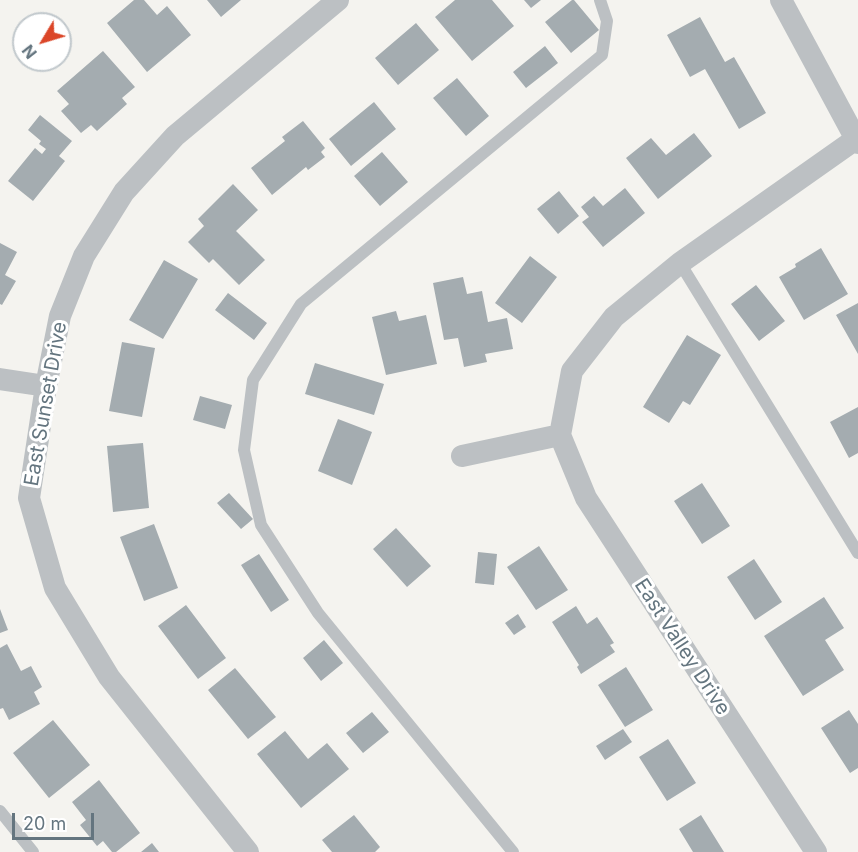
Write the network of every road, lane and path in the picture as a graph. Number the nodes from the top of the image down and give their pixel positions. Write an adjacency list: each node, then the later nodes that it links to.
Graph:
1 (338, 0): 7 (street, East Sunset Drive)
2 (600, 0): 14 (lane)
3 (781, 0): 4 (street)
4 (857, 141): 5 (street)
5 (680, 263): 8 (street); 10 (lane)
6 (0, 379): 7 (street)
7 (46, 386): 13 (street, East Sunset Drive)
8 (560, 435): 9 (street); 15 (street, East Valley Drive)
9 (462, 456)
10 (858, 553)
11 (0, 811): 12 (lane)
12 (33, 852)
13 (248, 852)
14 (513, 852)
15 (816, 852)

